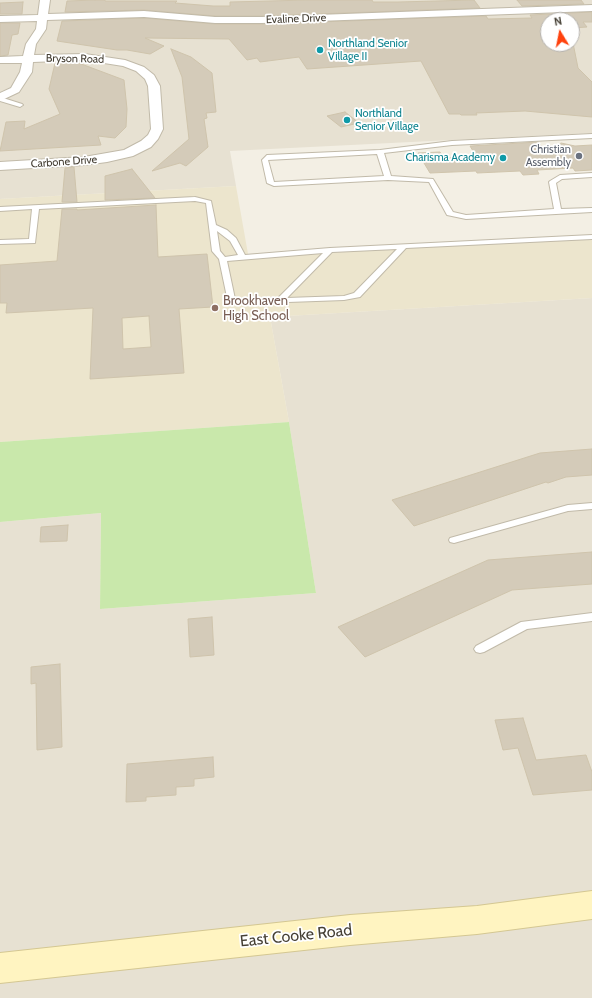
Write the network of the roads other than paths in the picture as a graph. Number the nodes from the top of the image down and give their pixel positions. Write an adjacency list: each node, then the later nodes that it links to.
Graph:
1 (45, 0): 5 (street)
2 (492, 0): 4 (street)
3 (592, 8): 4 (street, Evaline Drive)
4 (502, 11): 5 (street, Evaline Drive)
5 (43, 18): 6 (street, Evaline Drive); 7 (street)
6 (0, 19)
7 (28, 59): 8 (street, Bryson Road); 9 (street); 13 (street, Bryson Road)
8 (0, 60)
9 (0, 98): 10 (lane)
10 (20, 105)
11 (592, 136): 12 (lane)
12 (380, 152): 16 (lane); 16 (lane)
13 (128, 153): 14 (street, Carbone Drive)
14 (0, 166)
15 (592, 175): 20 (lane)
16 (388, 178): 20 (lane)
17 (36, 208): 18 (lane); 21 (lane); 23 (lane)
18 (0, 209)
19 (592, 210): 20 (lane)
20 (558, 211)
21 (212, 226): 26 (lane); 27 (lane)
22 (592, 237): 24 (lane)
23 (0, 242)
24 (404, 246): 25 (lane); 28 (lane)
25 (330, 250): 26 (lane); 28 (lane)
26 (243, 258): 27 (lane)
27 (223, 259): 28 (lane)
28 (280, 300)
29 (592, 506): 30 (lane)
30 (454, 540)
31 (592, 617): 32 (lane)
32 (480, 649)
33 (592, 904): 34 (main road, East Cooke Road)
34 (0, 968)

